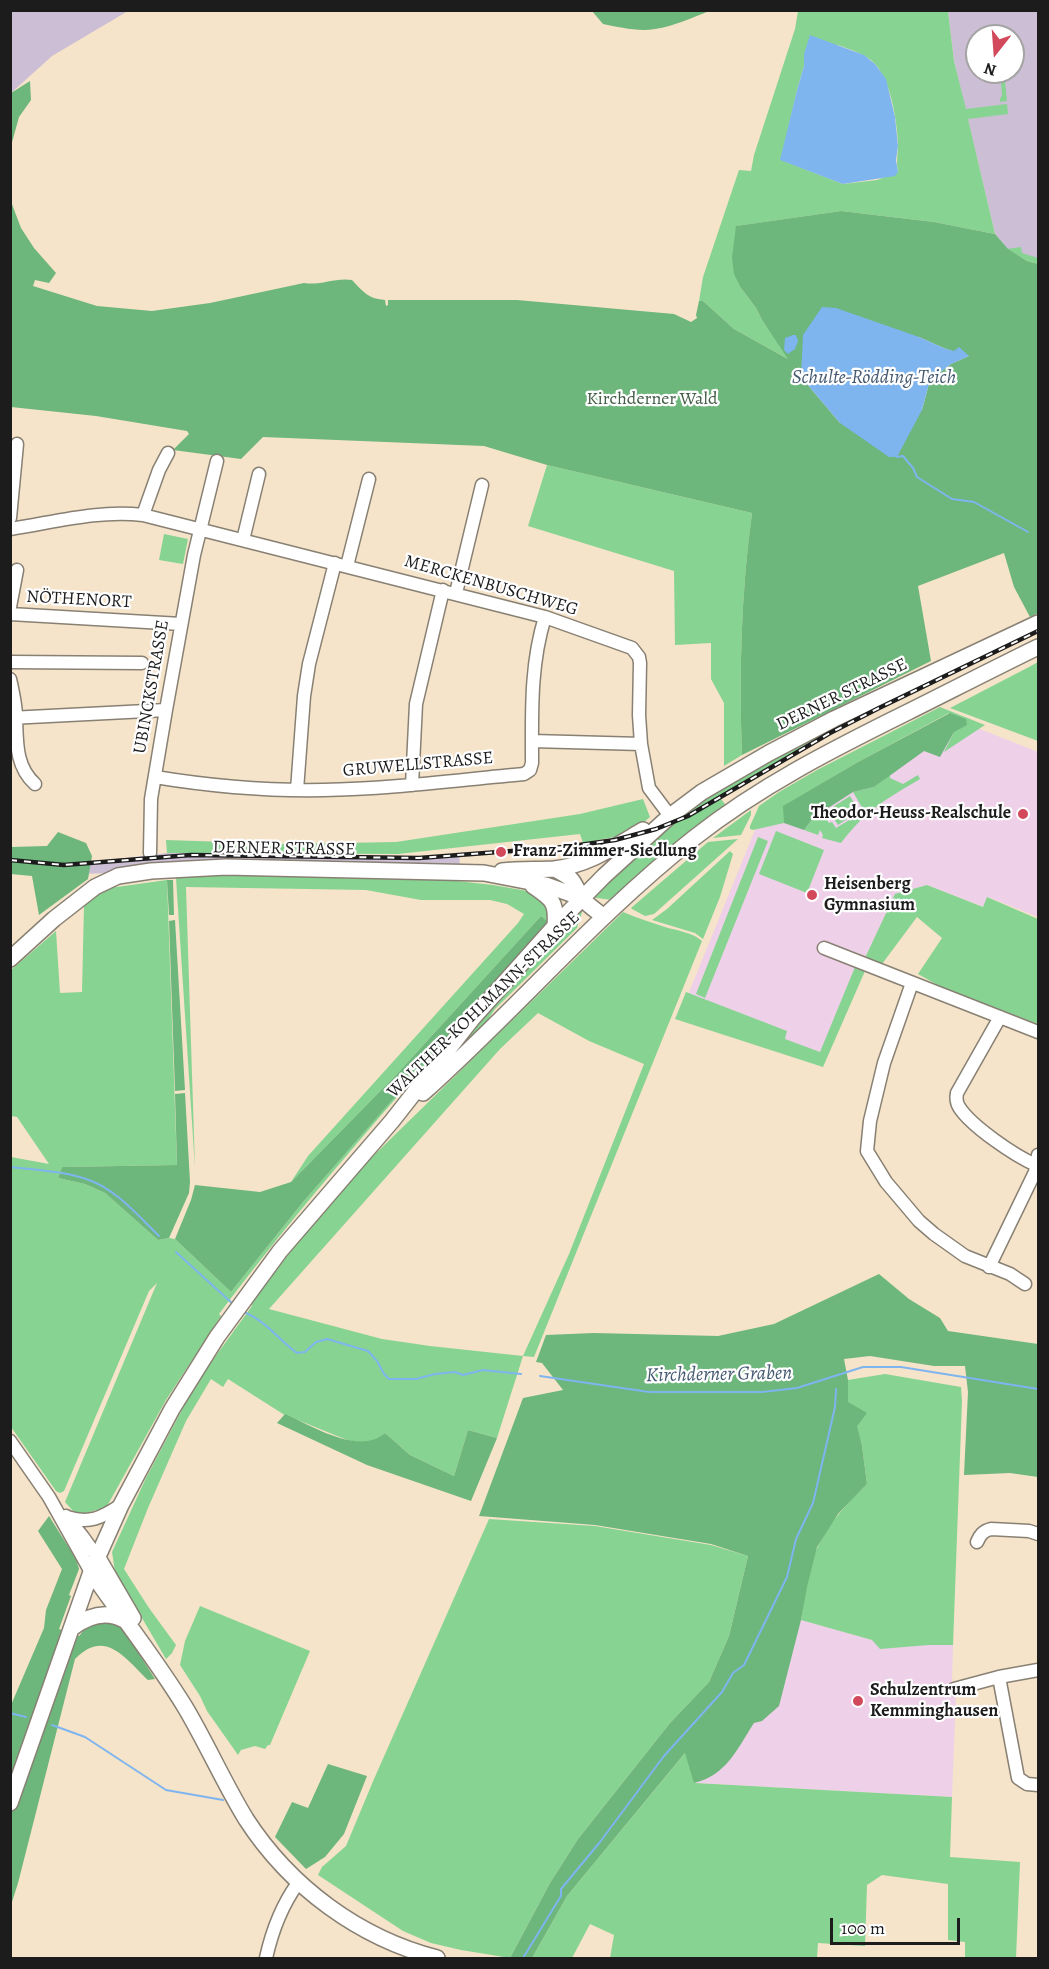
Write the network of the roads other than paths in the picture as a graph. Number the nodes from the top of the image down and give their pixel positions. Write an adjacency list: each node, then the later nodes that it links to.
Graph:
1 (17, 444): 8 (street)
2 (168, 453): 7 (street)
3 (217, 460): 10 (street)
4 (259, 474): 11 (street)
5 (369, 479): 12 (street)
6 (482, 485): 14 (street)
7 (144, 515): 9 (street, MERCKENBUSCHWEG); 10 (street, MERCKENBUSCHWEG)
8 (10, 518)
9 (10, 529)
10 (199, 529): 11 (street, MERCKENBUSCHWEG); 19 (street, UBINCKSTRASSE)
11 (243, 540): 12 (street, MERCKENBUSCHWEG)
12 (341, 565): 14 (street, MERCKENBUSCHWEG); 31 (street)
13 (17, 570): 15 (street)
14 (449, 592): 17 (street, MERCKENBUSCHWEG); 30 (street)
15 (10, 607)
16 (10, 614): 19 (street, NÖTHENORT)
17 (545, 617): 26 (street, GRUWELLSTRASSE); 27 (street, MERCKENBUSCHWEG)
18 (1038, 623): 32 (main road, DERNER STRASSE)
19 (181, 624): 24 (street, UBINCKSTRASSE)
20 (1038, 647): 38 (main road, WALTHER-KOHLMANN-STRASSE)
21 (10, 662): 22 (street)
22 (142, 663)
23 (10, 680): 25 (street)
24 (166, 710): 25 (street); 28 (street, UBINCKSTRASSE)
25 (14, 717): 29 (street)
26 (532, 741): 27 (street); 30 (street, GRUWELLSTRASSE)
27 (641, 744): 32 (street, MERCKENBUSCHWEG)
28 (155, 777): 31 (street, GRUWELLSTRASSE); 33 (street, UBINCKSTRASSE)
29 (35, 784)
30 (412, 785): 31 (street, GRUWELLSTRASSE)
31 (297, 790)
32 (670, 816): 34 (main road); 37 (main road, WALTHER-KOHLMANN-STRASSE)
33 (150, 853)
34 (555, 868): 35 (main road); 37 (main road)
35 (483, 873): 36 (main road, DERNER STRASSE); 41 (main road, DERNER STRASSE)
36 (527, 881): 37 (main road, DERNER STRASSE); 39 (main road)
37 (582, 898): 38 (main road); 39 (main road, WALTHER-KOHLMANN-STRASSE)
38 (604, 917): 45 (main road, WALTHER-KOHLMANN-STRASSE)
39 (555, 926): 45 (main road, WALTHER-KOHLMANN-STRASSE)
40 (824, 948): 42 (street)
41 (10, 959)
42 (912, 983): 43 (street); 47 (street)
43 (1000, 1017): 44 (street); 46 (street)
44 (1038, 1032)
45 (392, 1121): 51 (main road, WALTHER-KOHLMANN-STRASSE)
46 (1037, 1160): 47 (street)
47 (989, 1267): 48 (street)
48 (1025, 1284)
49 (10, 1441): 50 (street)
50 (49, 1497): 52 (street); 55 (street)
51 (121, 1505): 52 (street); 55 (main road, WALTHER-KOHLMANN-STRASSE)
52 (66, 1517): 55 (street)
53 (1038, 1534): 54 (street)
54 (977, 1542)
55 (94, 1565): 56 (main road); 57 (main road, WALTHER-KOHLMANN-STRASSE); 58 (main road)
56 (124, 1620): 57 (main road); 58 (main road)
57 (72, 1628): 63 (main road, WALTHER-KOHLMANN-STRASSE)
58 (160, 1668): 64 (main road)
59 (1038, 1670): 60 (street)
60 (999, 1677): 61 (street); 62 (street)
61 (954, 1689)
62 (1038, 1785)
63 (10, 1803)
64 (298, 1883): 65 (street); 66 (main road)
65 (266, 1959)
66 (437, 1959)

